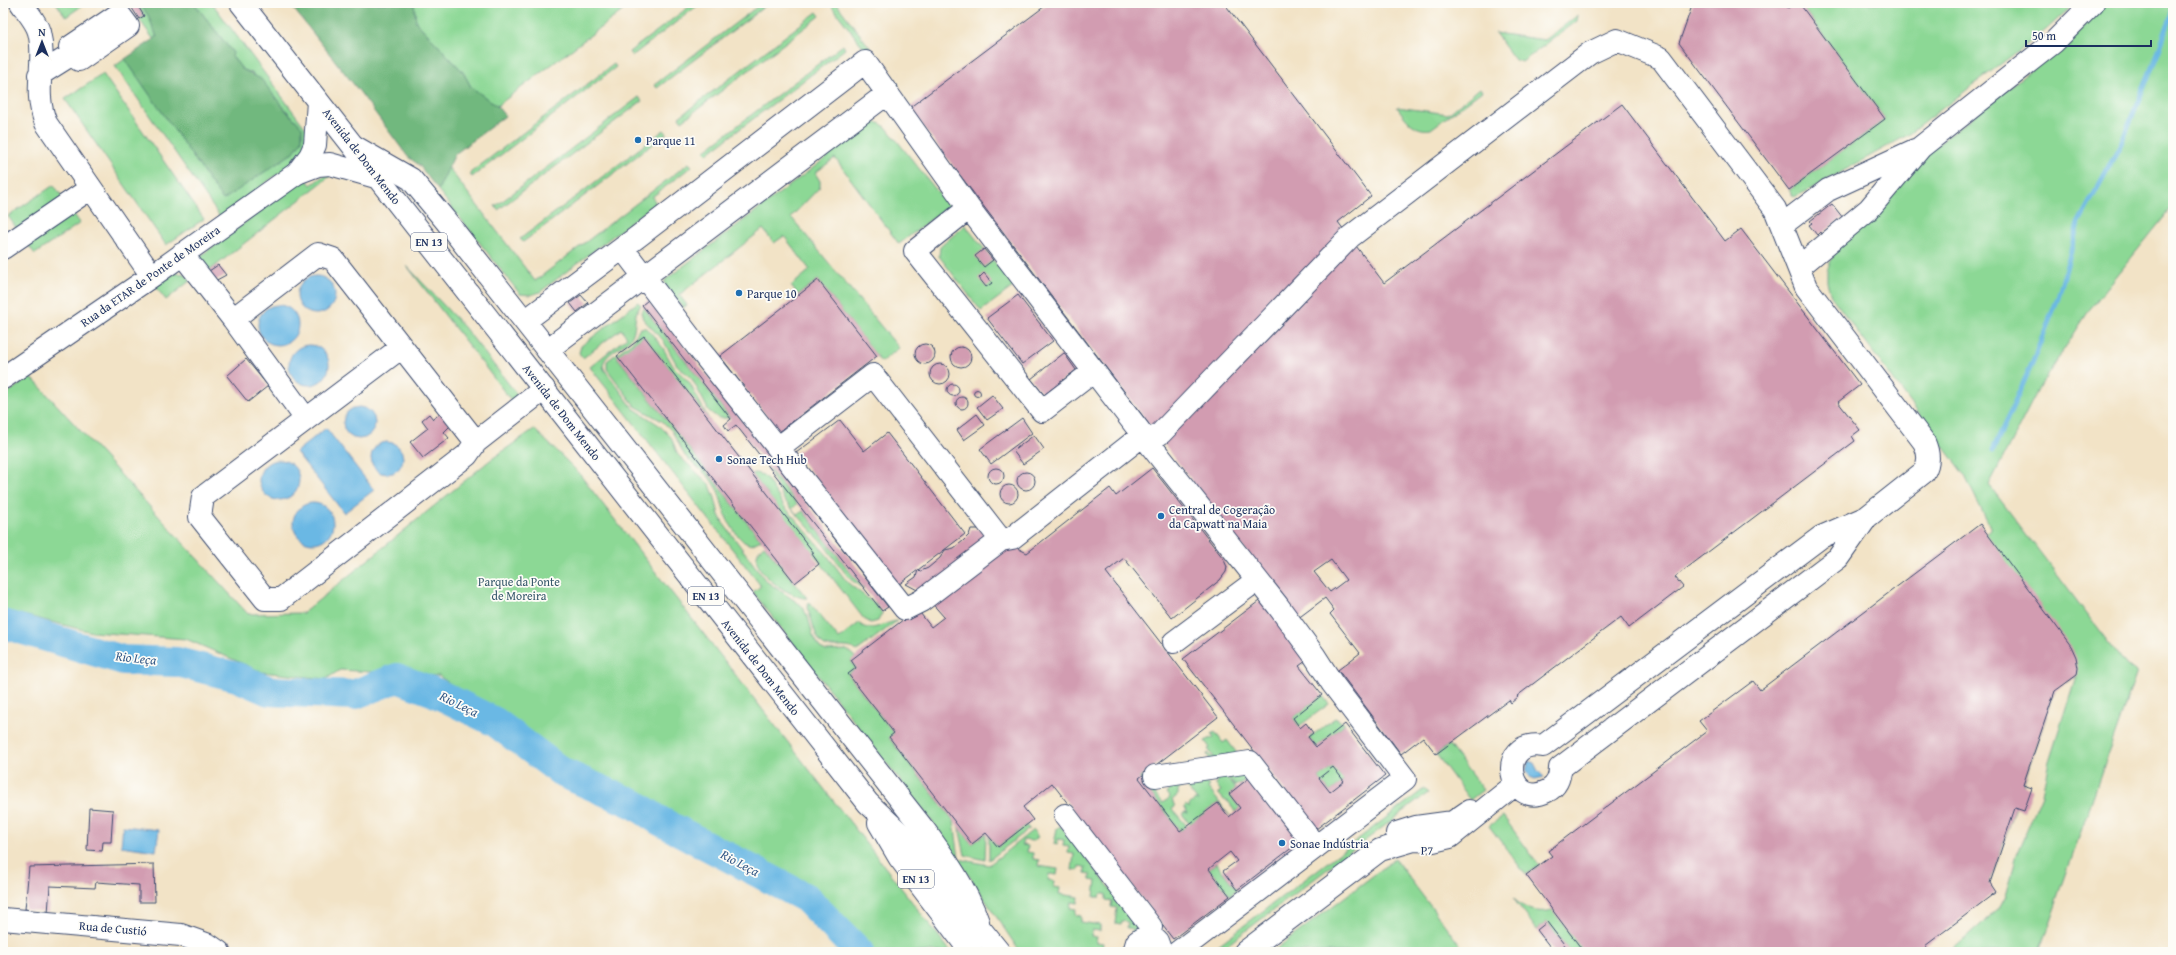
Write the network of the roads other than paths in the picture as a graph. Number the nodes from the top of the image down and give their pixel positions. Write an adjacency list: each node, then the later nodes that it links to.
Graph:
1 (21, 3): 6 (main road)
2 (241, 3): 4 (main road, Avenida de Dom Mendo / EN 13)
3 (2093, 3): 10 (main road)
4 (251, 11): 8 (main road, Avenida de Dom Mendo / EN 13)
5 (74, 53): 6 (main road)
6 (40, 74): 13 (main road)
7 (888, 93): 14 (main road); 17 (main road); 21 (main road)
8 (318, 101): 9 (main road, Avenida de Dom Mendo / EN 13); 11 (main road)
9 (355, 147): 12 (main road, Avenida de Dom Mendo / EN 13); 23 (main road)
10 (1921, 147): 15 (main road); 19 (main road)
11 (297, 173): 12 (main road); 18 (main road, Rua da ETAR de Ponte de Moreira)
12 (379, 178): 28 (main road, Avenida de Dom Mendo / EN 13)
13 (91, 188): 16 (main road); 20 (main road)
14 (969, 208): 26 (main road); 26 (main road)
15 (1782, 225): 19 (main road); 30 (main road)
16 (3, 248)
17 (623, 249): 21 (main road); 23 (main road)
18 (182, 254): 20 (main road, Rua da ETAR de Ponte de Moreira); 22 (main road)
19 (1799, 267): 33 (main road)
20 (152, 276): 27 (main road, Rua da ETAR de Ponte de Moreira)
21 (644, 277): 25 (main road); 32 (main road)
22 (233, 319): 24 (main road); 29 (main road)
23 (525, 321): 25 (main road)
24 (402, 347): 29 (main road); 31 (main road)
25 (547, 350): 45 (main road)
26 (1094, 371): 30 (main road)
27 (3, 378)
28 (544, 389): 31 (main road); 39 (main road, Avenida de Dom Mendo / EN 13)
29 (306, 419): 31 (main road)
30 (1145, 438): 34 (main road); 35 (main road)
31 (476, 442)
32 (778, 448): 34 (main road); 34 (main road)
33 (1867, 517): 38 (main road); 38 (main road)
34 (1001, 540)
35 (1257, 580): 36 (main road); 43 (main road)
36 (1174, 642)
37 (1156, 776): 43 (main road)
38 (1516, 784): 41 (main road)
39 (868, 803): 45 (main road, Avenida de Dom Mendo / EN 13); 48 (main road, Avenida de Dom Mendo / EN 13)
40 (1065, 815): 46 (main road)
41 (1474, 818): 42 (main road); 42 (main road)
42 (1389, 846): 51 (main road)
43 (1316, 847): 50 (main road)
44 (3, 919): 47 (main road, Rua de Custió)
45 (980, 929): 49 (main road, Avenida de Dom Mendo / EN 13)
46 (1148, 947)
47 (219, 952)
48 (971, 952)
49 (999, 952)
50 (1178, 952)
51 (1245, 952)

